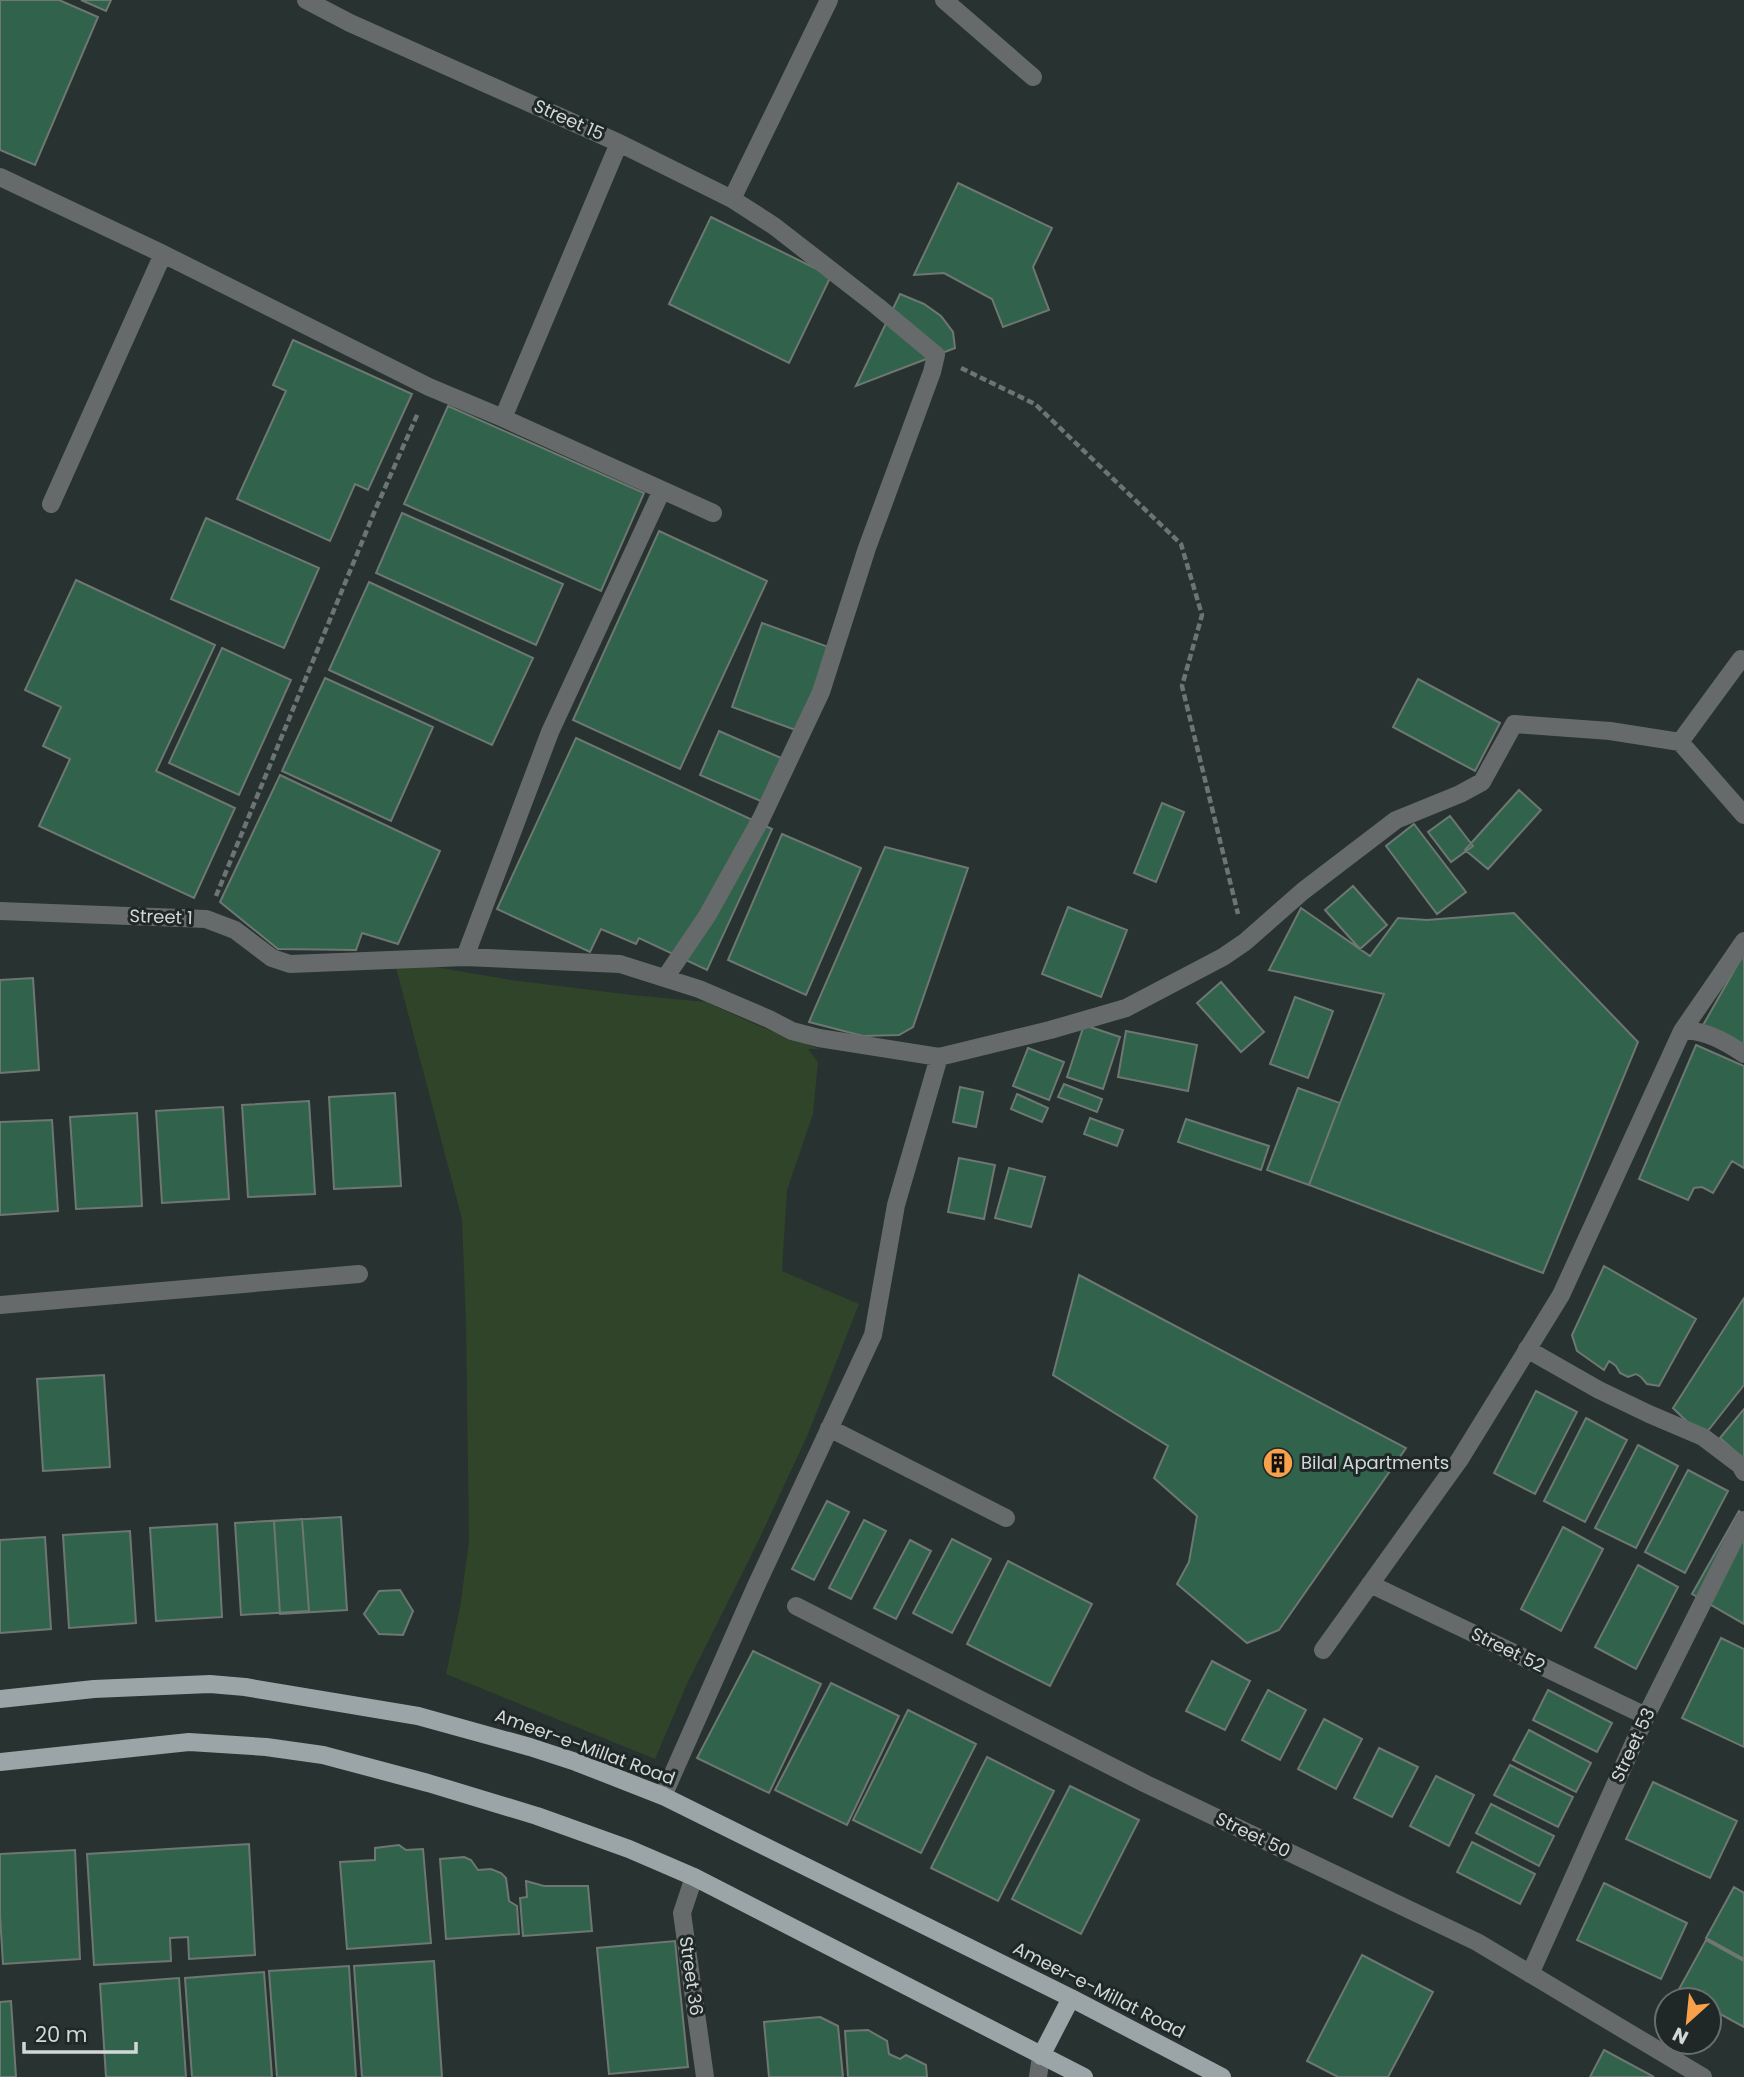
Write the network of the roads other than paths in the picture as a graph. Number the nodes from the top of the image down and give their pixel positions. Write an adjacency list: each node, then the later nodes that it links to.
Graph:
1 (306, 0): 5 (street, Street 15)
2 (829, 0): 7 (street)
3 (944, 0): 4 (street)
4 (1032, 77)
5 (619, 143): 7 (street, Street 15); 9 (street)
6 (0, 177): 8 (street)
7 (732, 199): 19 (street, Street 15)
8 (163, 254): 9 (street); 11 (street)
9 (503, 418): 10 (street)
10 (662, 490): 12 (street); 18 (street)
11 (51, 504)
12 (713, 513)
13 (1744, 660): 14 (street)
14 (1680, 742): 15 (street); 22 (street)
15 (1744, 815)
16 (0, 911): 18 (street, Street 1)
17 (1744, 941): 20 (street)
18 (465, 957): 19 (street, Street 1)
19 (665, 978): 22 (street, Street 1)
20 (1682, 1031): 21 (street); 25 (street)
21 (1744, 1054)
22 (939, 1057): 26 (street)
23 (359, 1274): 24 (street)
24 (0, 1305)
25 (1527, 1349): 27 (street); 30 (street)
26 (829, 1428): 28 (street); 36 (street)
27 (1744, 1472)
28 (1006, 1518)
29 (1744, 1520): 34 (street, Street 53)
30 (1370, 1584): 32 (street); 34 (street, Street 52)
31 (796, 1606): 38 (street, Street 50)
32 (1323, 1650)
33 (0, 1699): 36 (main road, Ameer-e-Millat Road)
34 (1646, 1716): 38 (street, Street 53)
35 (0, 1762): 37 (main road)
36 (663, 1796): 39 (main road, Ameer-e-Millat Road)
37 (694, 1877): 40 (main road); 41 (street, Street 36)
38 (1530, 1974): 45 (street, Street 50)
39 (1071, 1998): 40 (main road); 44 (main road, Ameer-e-Millat Road)
40 (1041, 2056): 42 (street); 43 (main road)
41 (705, 2077)
42 (1038, 2077)
43 (1084, 2077)
44 (1222, 2077)
45 (1703, 2077)

